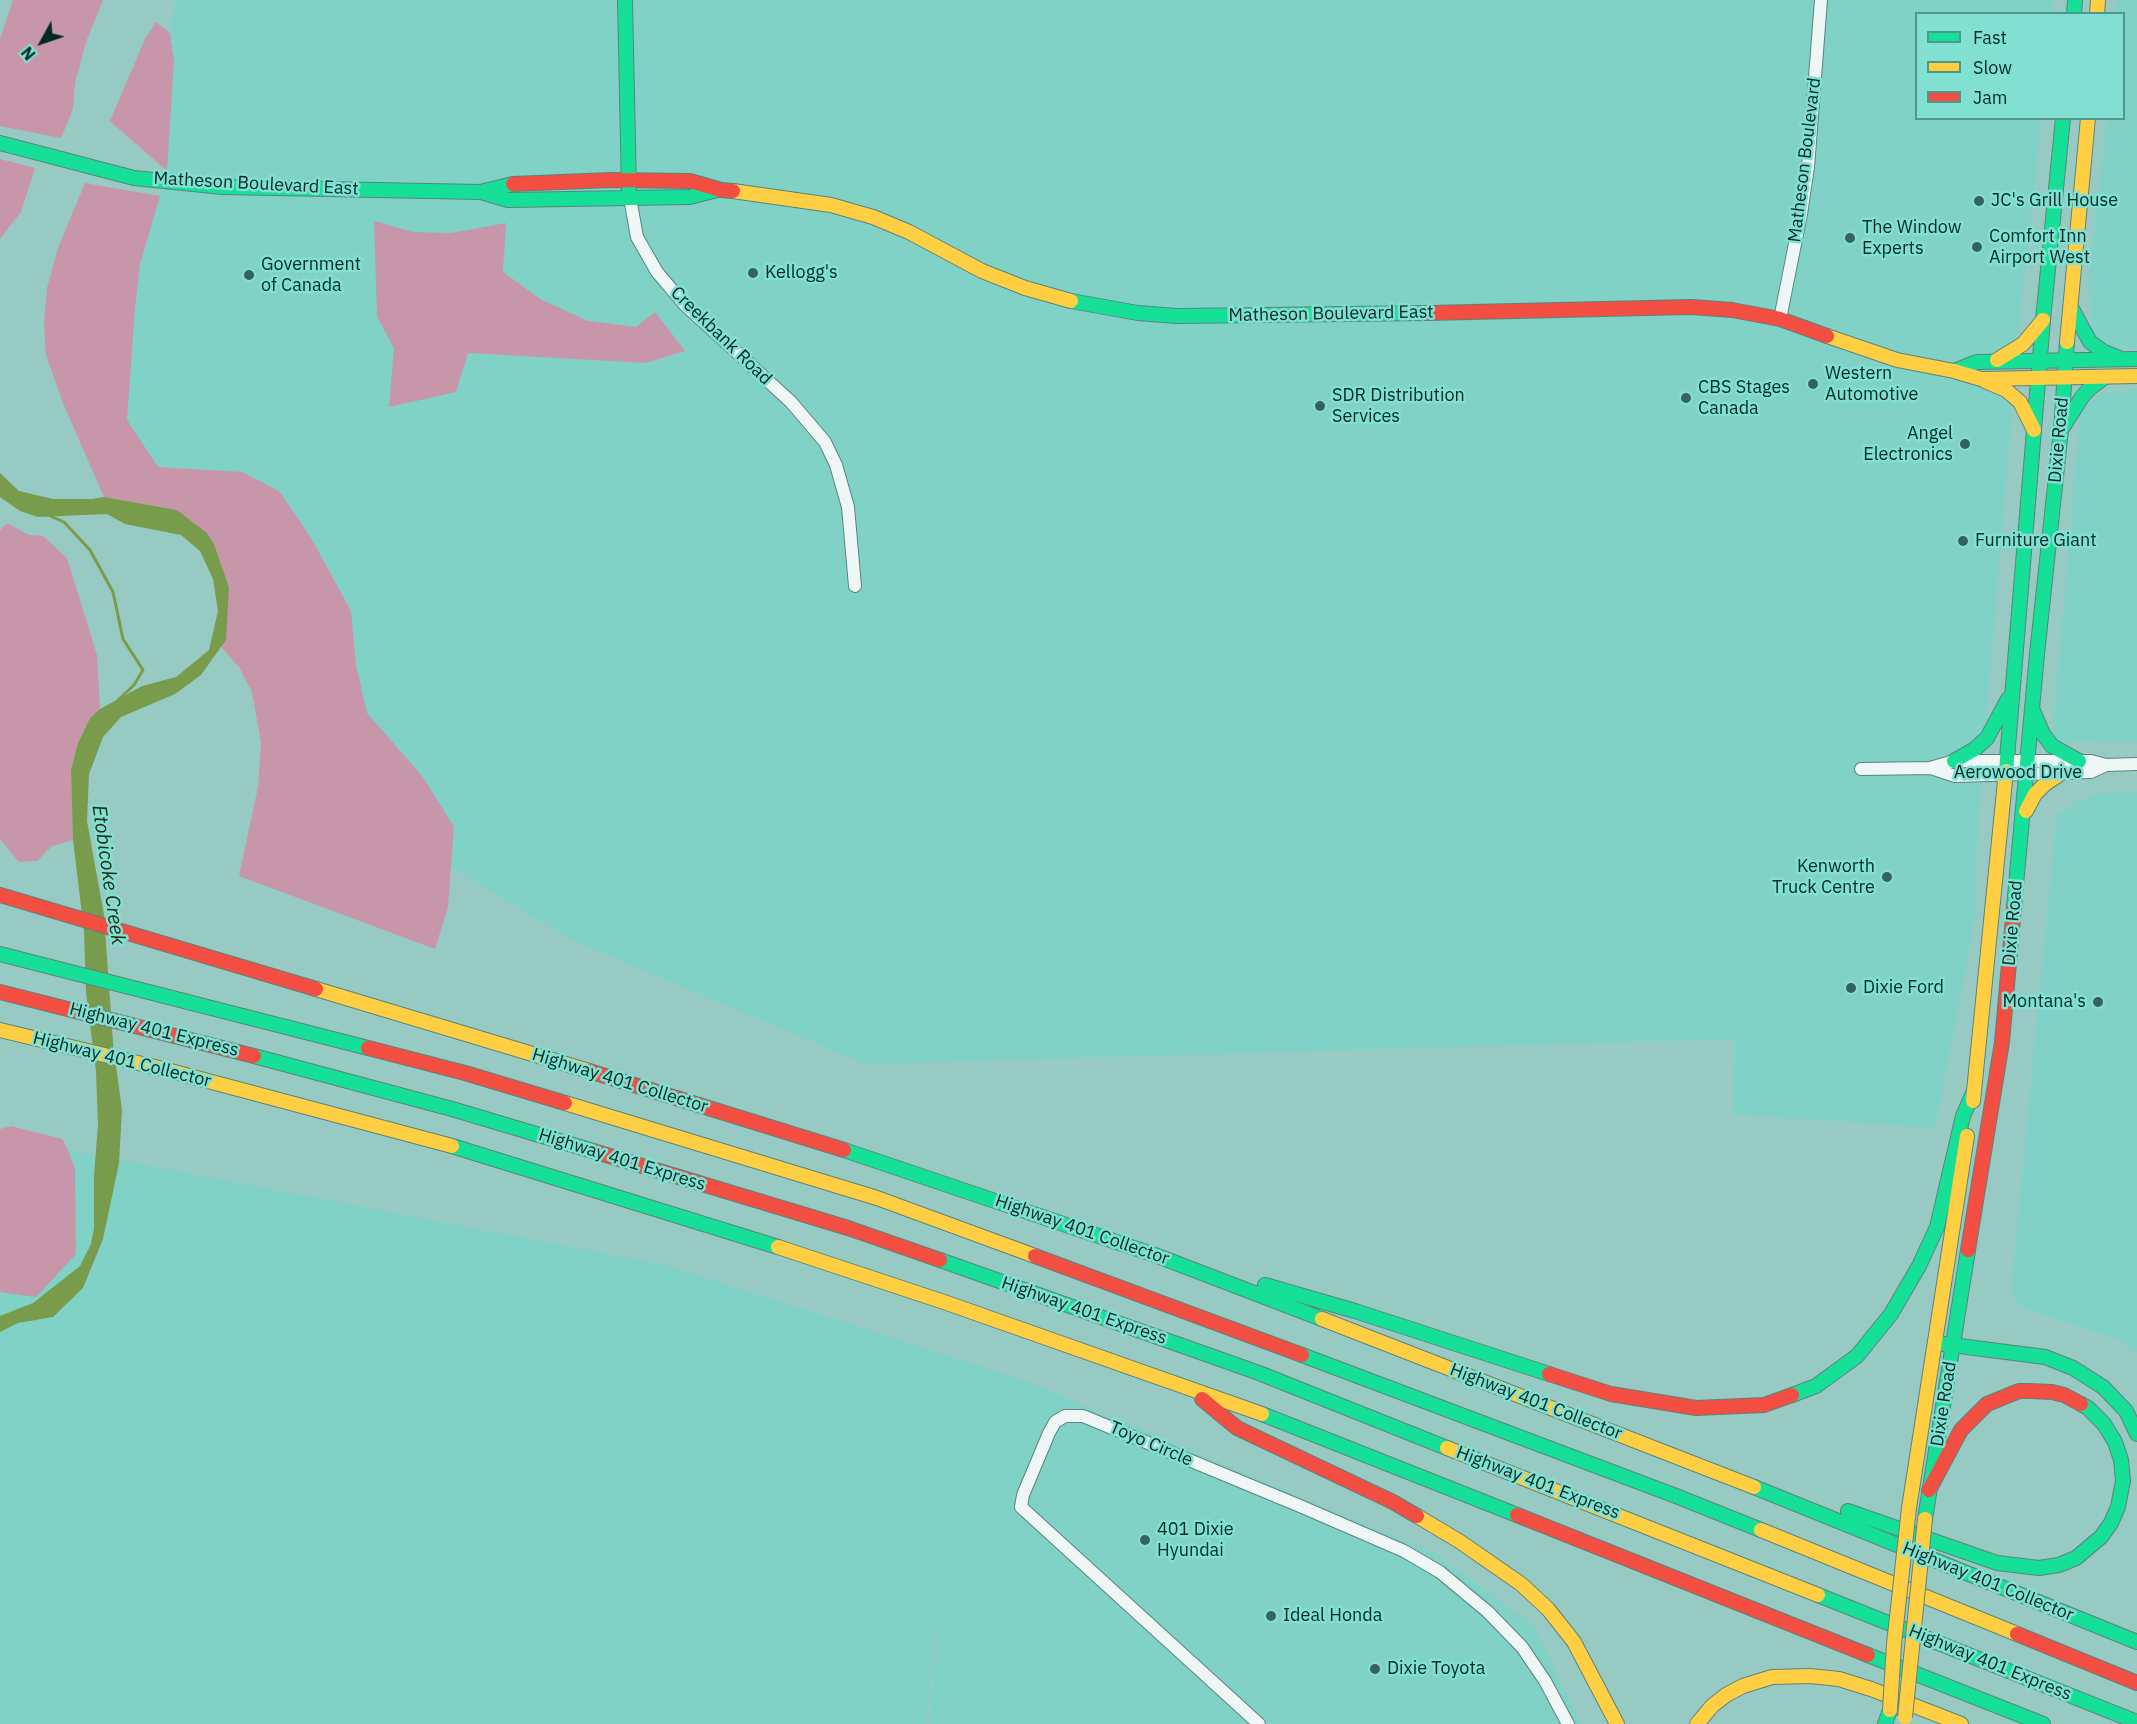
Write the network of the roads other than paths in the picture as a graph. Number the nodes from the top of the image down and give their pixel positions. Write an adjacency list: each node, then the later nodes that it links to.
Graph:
1 (625, 0): 6 (main road, Creekbank Road)
2 (1821, 0): 11 (street, Matheson Boulevard)
3 (2063, 120): 12 (main road, Dixie Road)
4 (2088, 120): 10 (main road, Dixie Road)
5 (0, 143): 8 (main road, Matheson Boulevard East)
6 (629, 181): 7 (main road, Matheson Boulevard East); 8 (main road, Matheson Boulevard East); 9 (main road, Creekbank Road)
7 (721, 190): 9 (main road, Matheson Boulevard East); 11 (main road, Matheson Boulevard East)
8 (480, 192): 9 (main road, Matheson Boulevard East)
9 (630, 198): 25 (street, Creekbank Road)
10 (2070, 306): 13 (main road); 15 (main road, Dixie Road)
11 (1780, 320): 17 (main road, Matheson Boulevard East)
12 (2043, 320): 14 (main road, Dixie Road); 16 (main road)
13 (2130, 359): 15 (main road, Matheson Boulevard East)
14 (2040, 361): 15 (main road, Matheson Boulevard East); 16 (main road, Matheson Boulevard East); 20 (main road, Dixie Road)
15 (2065, 361): 21 (main road, Dixie Road)
16 (1993, 362): 17 (main road, Matheson Boulevard East)
17 (1954, 371): 22 (main road, Matheson Boulevard East)
18 (2137, 376): 19 (main road, Matheson Boulevard East)
19 (2105, 377): 21 (main road, Matheson Boulevard East); 24 (main road)
20 (2039, 378): 21 (main road, Matheson Boulevard East); 22 (main road, Matheson Boulevard East); 23 (main road, Dixie Road)
21 (2064, 378): 24 (main road, Dixie Road)
22 (1981, 379): 23 (main road)
23 (2034, 430): 26 (main road, Dixie Road)
24 (2061, 430): 27 (main road, Dixie Road)
25 (855, 586)
26 (2012, 690): 28 (main road); 33 (main road, Dixie Road)
27 (2032, 708): 29 (main road); 34 (main road, Dixie Road)
28 (1954, 761): 32 (street, Aerowood Drive); 33 (street, Aerowood Drive)
29 (2079, 761): 31 (street, Aerowood Drive); 34 (street, Aerowood Drive)
30 (2137, 764): 31 (street, Aerowood Drive)
31 (2106, 765): 36 (street, Aerowood Drive)
32 (1930, 768): 33 (street, Aerowood Drive); 35 (street, Aerowood Drive)
33 (2007, 768): 34 (street, Aerowood Drive); 42 (main road, Dixie Road)
34 (2027, 768): 36 (street, Aerowood Drive); 37 (main road, Dixie Road)
35 (1861, 769)
36 (2064, 772): 37 (main road)
37 (2022, 817): 45 (main road, Dixie Road)
38 (0, 895): 43 (main road, Highway 401 Collector)
39 (0, 954): 51 (main road, Highway 401 Express)
40 (0, 992): 54 (main road, Highway 401 Express)
41 (0, 1030): 46 (main road, Highway 401 Collector)
42 (1974, 1091): 43 (main road); 44 (main road, Dixie Road)
43 (1155, 1255): 49 (main road, Highway 401 Collector)
44 (1936, 1343): 45 (main road); 52 (main road, Dixie Road, bridge)
45 (1953, 1345): 47 (main road); 48 (main road, Dixie Road)
46 (1195, 1392): 57 (main road); 60 (main road, Highway 401 Collector)
47 (2137, 1434)
48 (1929, 1490): 49 (main road); 53 (main road, Dixie Road, bridge)
49 (1803, 1507): 50 (main road, Highway 401 Collector)
50 (2137, 1642)
51 (2137, 1683)
52 (1888, 1719)
53 (1905, 1721)
54 (2137, 1722)
55 (1259, 1724): 56 (street, Toyo Circle)
56 (1568, 1724)
57 (1617, 1724)
58 (1697, 1724): 59 (main road)
59 (1961, 1724)
60 (2043, 1724)

